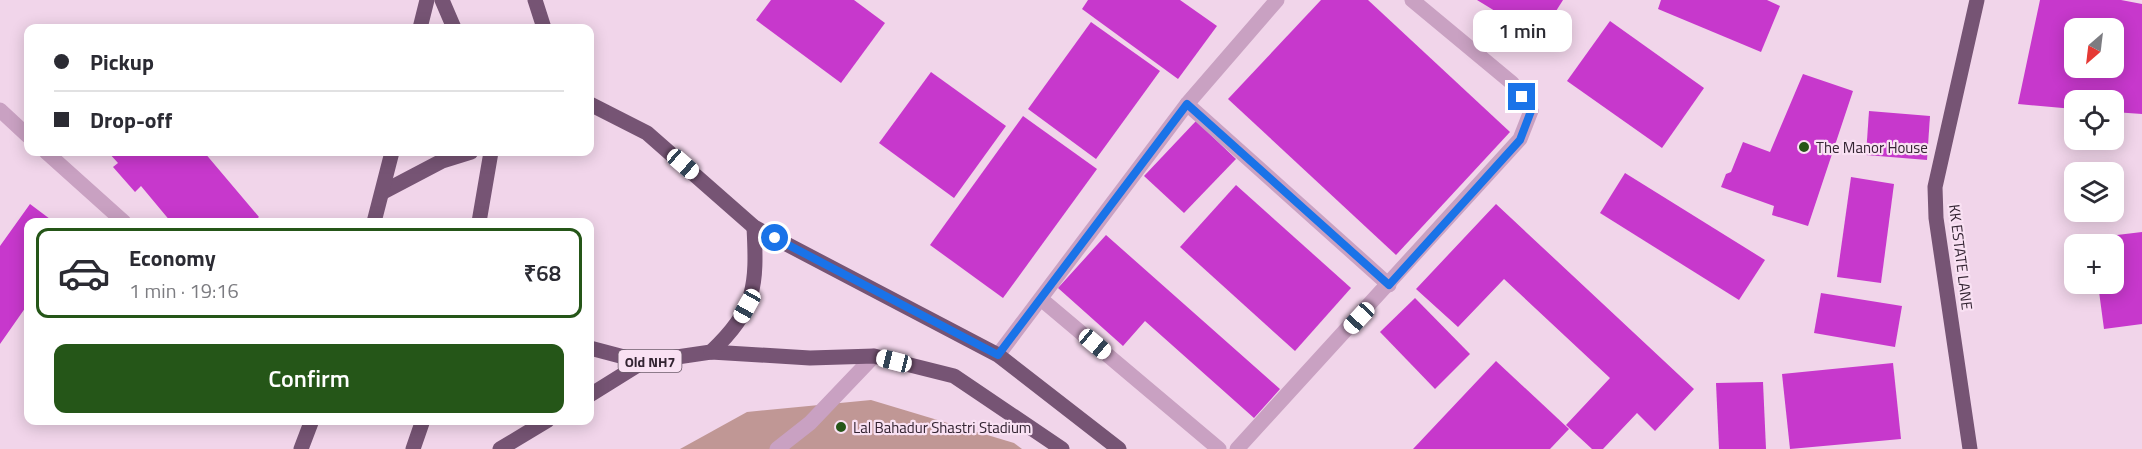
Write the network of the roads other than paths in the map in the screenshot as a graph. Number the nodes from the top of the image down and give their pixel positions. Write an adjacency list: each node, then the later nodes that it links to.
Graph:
1 (427, 0): 7 (main road)
2 (442, 0): 8 (main road)
3 (535, 0): 9 (main road)
4 (1277, 0): 10 (lane)
5 (1412, 0): 23 (lane)
6 (1977, 0): 42 (main road, KK ESTATE LANE)
7 (421, 24)
8 (452, 24)
9 (543, 24)
10 (1187, 104): 23 (lane); 24 (lane)
11 (594, 106): 22 (main road)
12 (0, 111): 13 (lane)
13 (24, 132)
14 (50, 156): 19 (lane)
15 (391, 156): 18 (main road)
16 (458, 156): 18 (main road)
17 (490, 156): 21 (main road)
18 (383, 192): 20 (main road)
19 (120, 218)
20 (375, 218)
21 (480, 218)
22 (754, 227): 26 (main road); 27 (main road)
23 (1389, 285): 41 (lane)
24 (1041, 299): 27 (lane); 40 (lane)
25 (594, 349): 29 (main road, Old NH7)
26 (711, 352): 28 (main road); 29 (main road, Old NH7)
27 (998, 355): 39 (main road)
28 (874, 356): 37 (lane); 38 (main road)
29 (642, 363): 30 (main road)
30 (594, 393)
31 (310, 425): 34 (main road)
32 (421, 425): 35 (main road)
33 (540, 425): 36 (main road)
34 (302, 449)
35 (413, 449)
36 (500, 449)
37 (777, 449)
38 (1062, 449)
39 (1119, 449)
40 (1219, 449)
41 (1237, 449)
42 (1970, 449)

